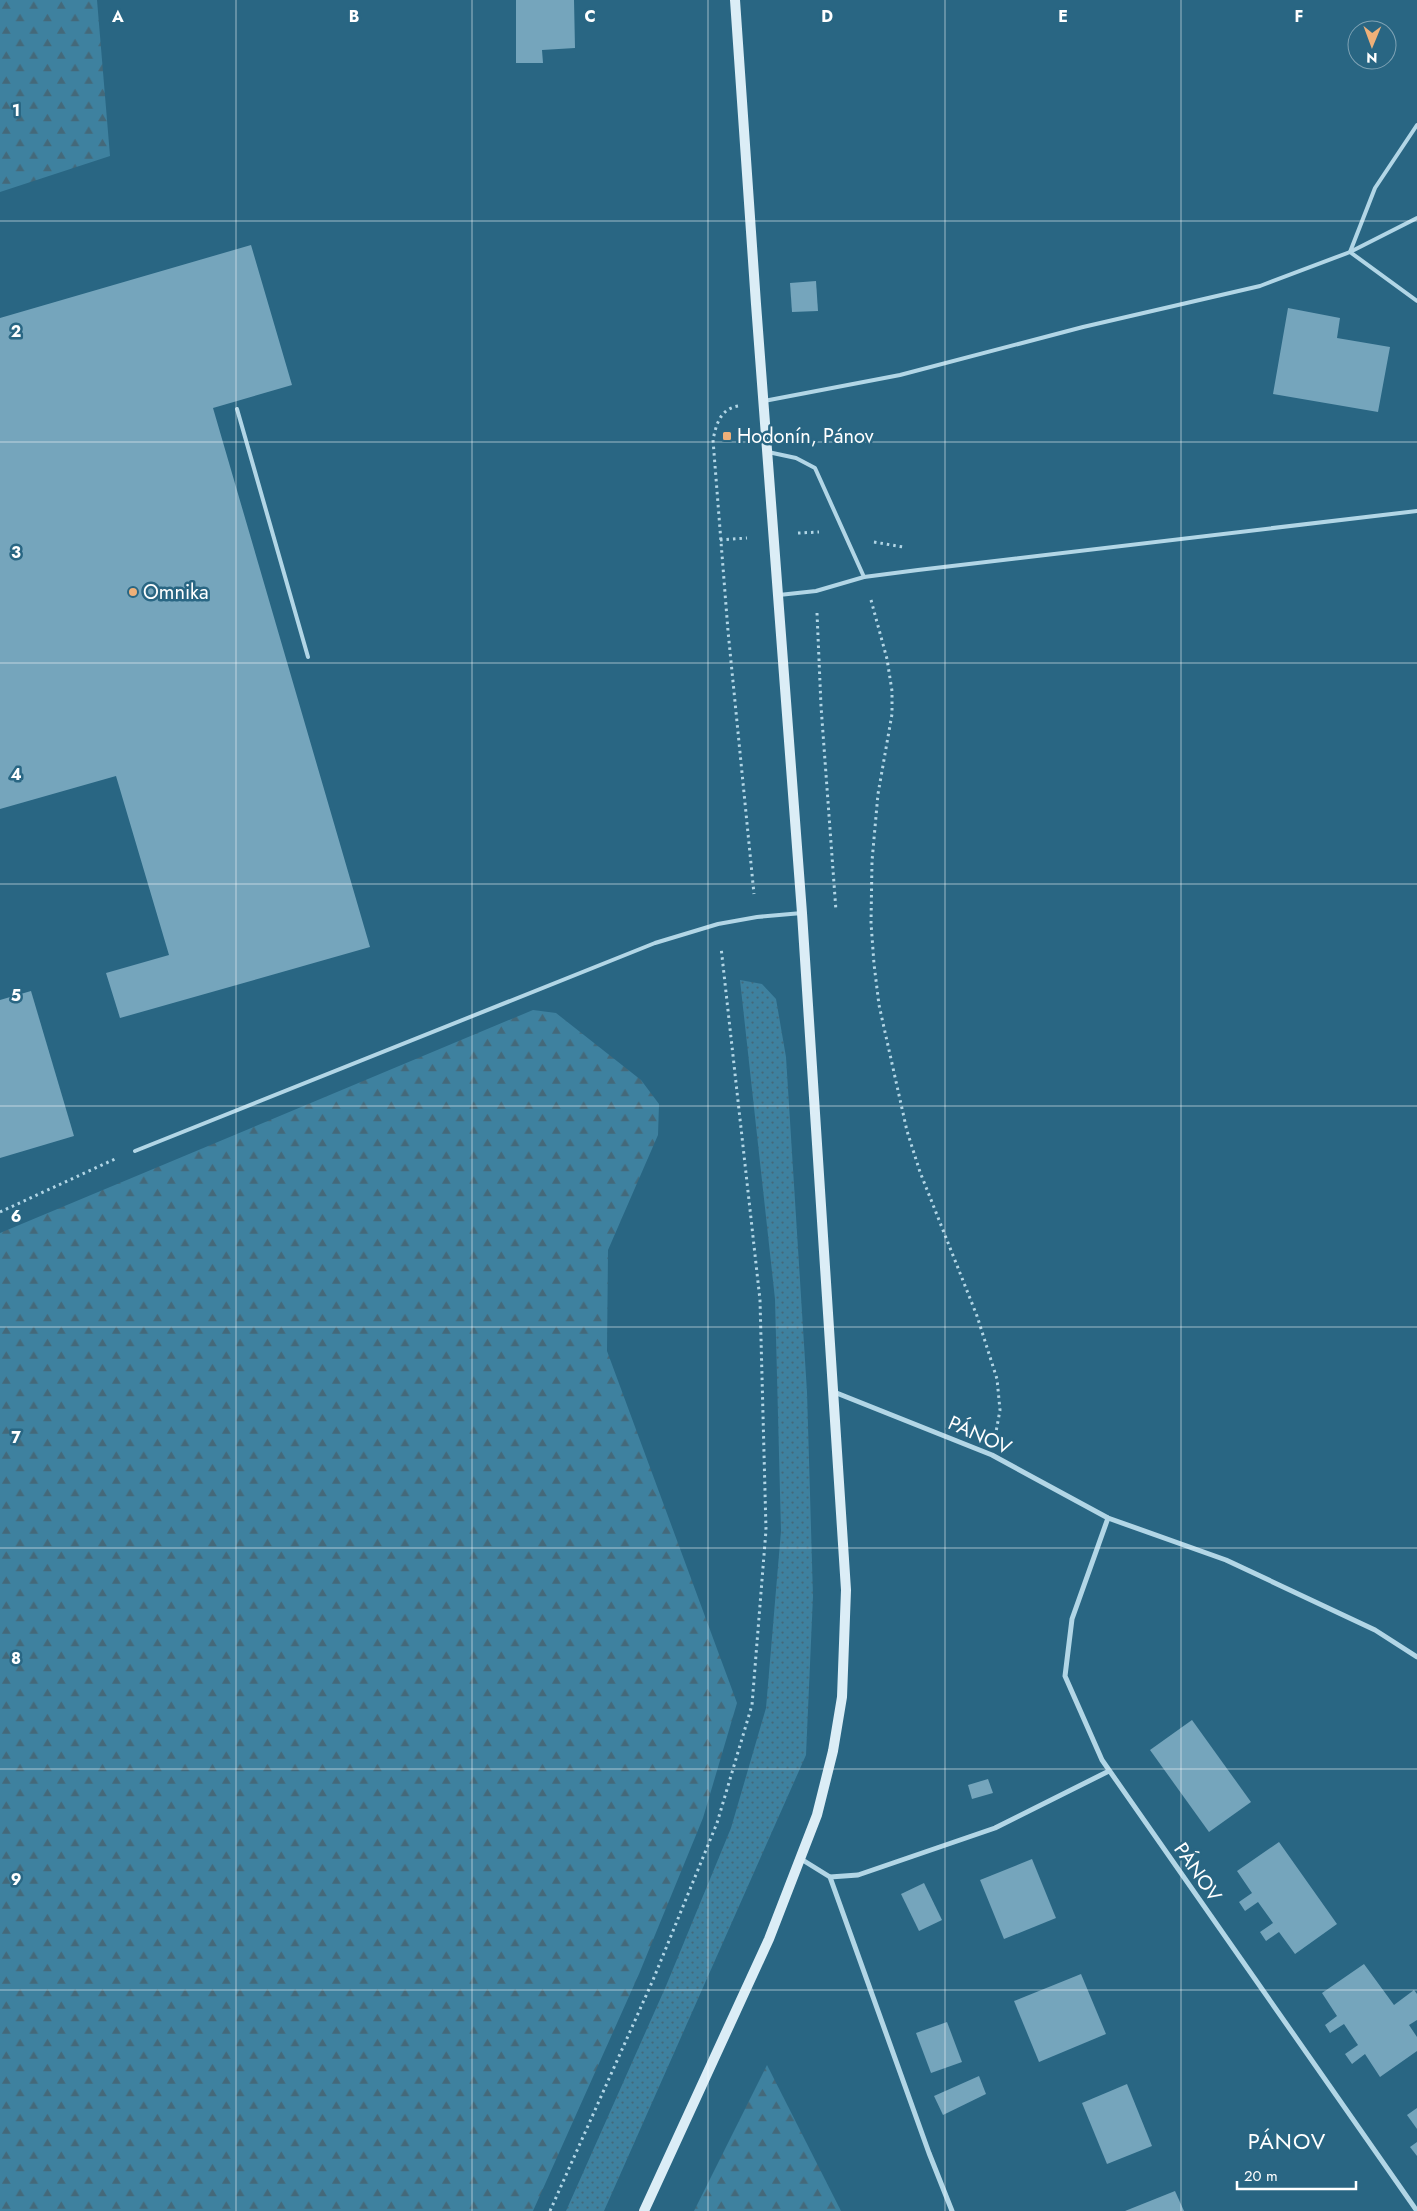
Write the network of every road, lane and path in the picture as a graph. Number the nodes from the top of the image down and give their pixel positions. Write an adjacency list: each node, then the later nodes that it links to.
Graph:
1 (735, 0): 6 (main road)
2 (1417, 125): 4 (lane)
3 (1417, 218): 4 (lane)
4 (1350, 252): 5 (lane); 6 (lane)
5 (1417, 301)
6 (764, 401): 8 (main road); 12 (path)
7 (237, 409): 17 (lane)
8 (768, 452): 10 (main road); 11 (lane)
9 (1417, 511): 14 (lane)
10 (774, 535): 11 (path); 12 (path); 16 (main road)
11 (845, 535): 13 (path); 14 (lane)
12 (720, 540): 20 (path)
13 (912, 548)
14 (864, 578): 15 (lane); 25 (path)
15 (816, 591): 16 (lane); 18 (path)
16 (779, 595): 19 (main road)
17 (308, 657)
18 (836, 911)
19 (802, 913): 20 (lane); 24 (main road)
20 (757, 917): 21 (lane)
21 (718, 924): 22 (lane); 31 (path)
22 (135, 1151): 23 (path)
23 (0, 1212)
24 (834, 1392): 25 (street, PÁNOV); 29 (main road)
25 (992, 1455): 26 (street, PÁNOV)
26 (1108, 1518): 27 (street, PÁNOV); 28 (street, PÁNOV)
27 (1417, 1657)
28 (1109, 1771): 30 (street); 34 (street, PÁNOV)
29 (802, 1859): 30 (street); 32 (main road)
30 (830, 1877): 33 (street)
31 (550, 2211)
32 (644, 2211)
33 (952, 2211)
34 (1417, 2211)

